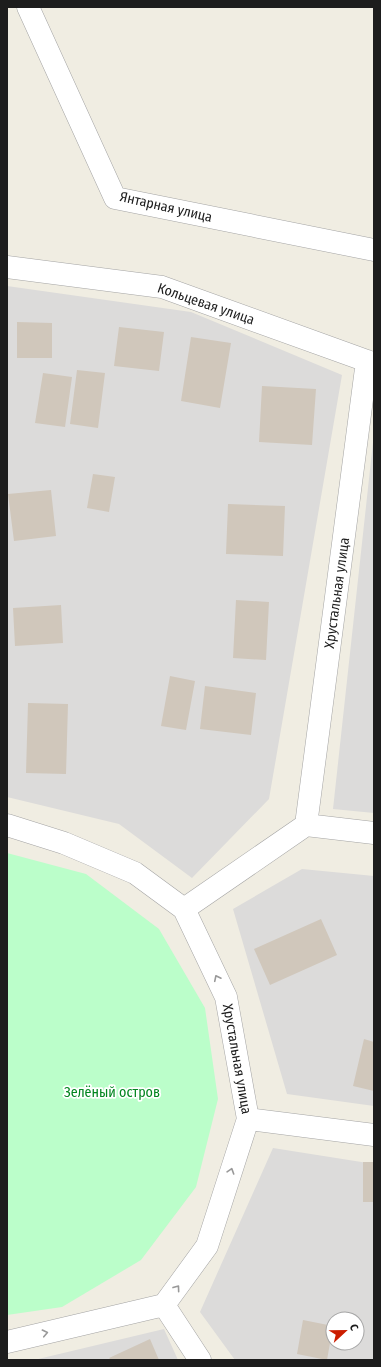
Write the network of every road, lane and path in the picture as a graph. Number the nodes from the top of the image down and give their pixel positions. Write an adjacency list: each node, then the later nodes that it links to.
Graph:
1 (28, 7): 2 (street, Янтарная улица)
2 (374, 250)
3 (7, 267): 4 (street, Кольцевая улица)
4 (371, 364): 6 (street, Хрустальная улица)
5 (7, 825): 8 (street, Хрустальная улица)
6 (306, 825): 7 (street); 8 (street)
7 (374, 833)
8 (184, 909): 9 (street, Хрустальная улица, one-way to 8)
9 (248, 1119): 10 (street); 11 (street, Хрустальная улица, one-way to 9)
10 (374, 1135)
11 (164, 1306): 12 (street, one-way to 11); 13 (street)
12 (7, 1342)
13 (200, 1360)

